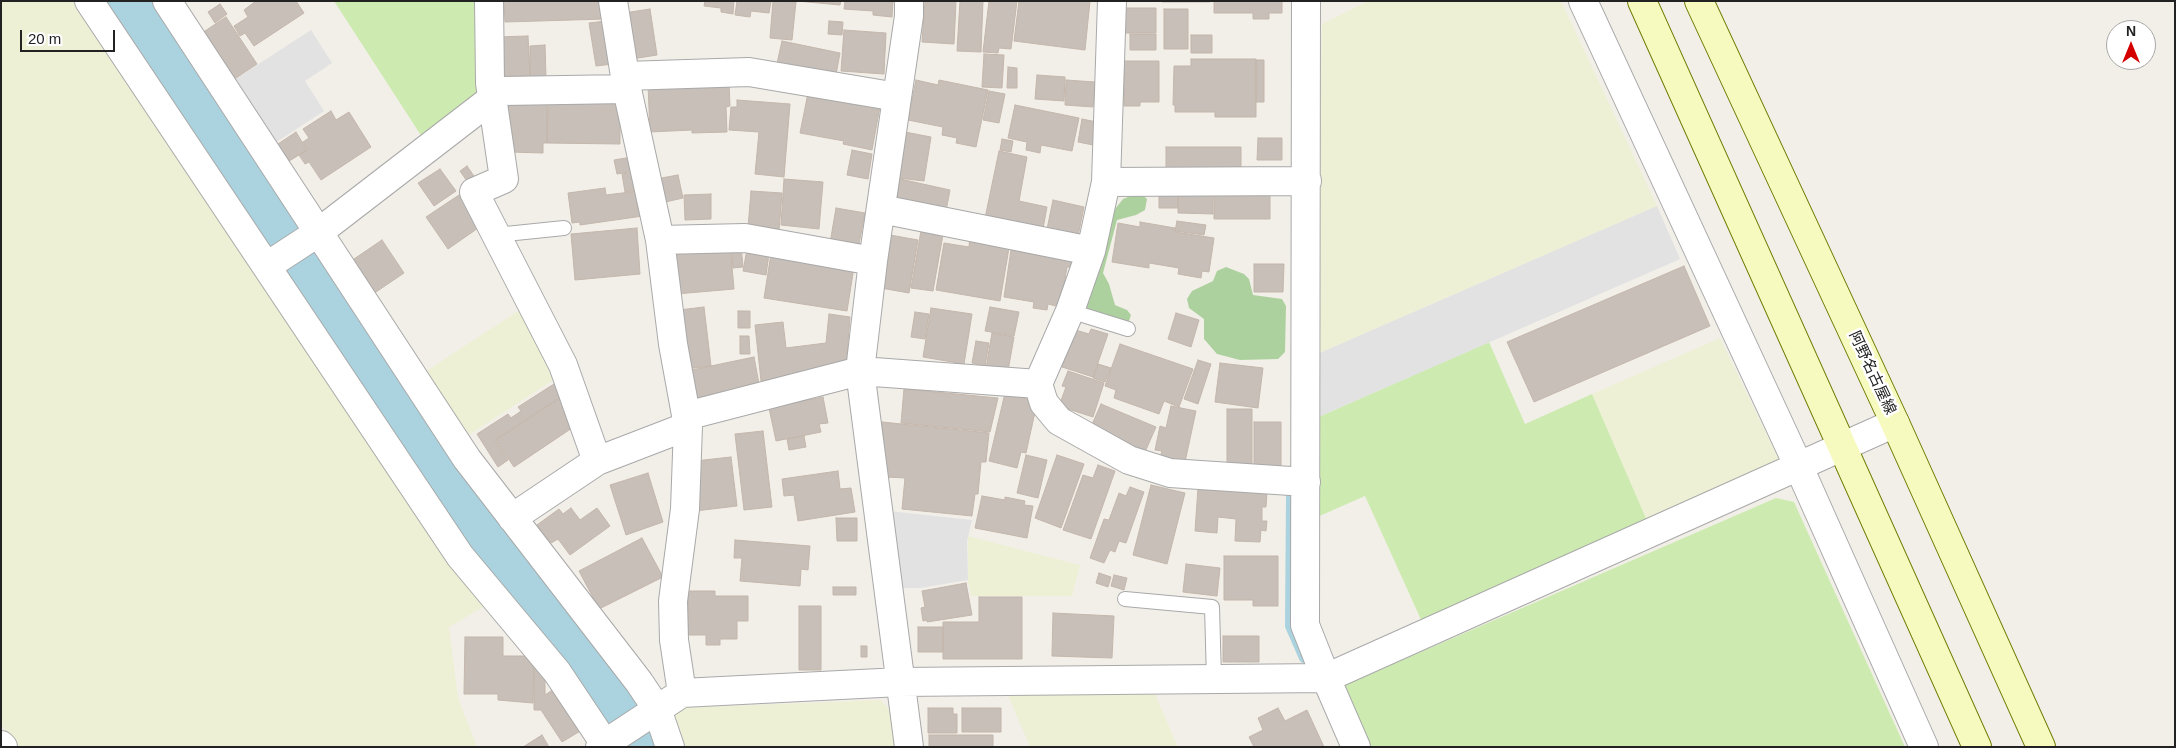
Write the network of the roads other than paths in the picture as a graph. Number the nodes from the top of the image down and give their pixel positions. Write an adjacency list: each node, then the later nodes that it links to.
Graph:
1 (89, 1): 23 (street)
2 (167, 1): 19 (street)
3 (489, 1): 13 (street)
4 (613, 1): 11 (street)
5 (909, 1): 12 (street)
6 (1112, 1): 15 (street)
7 (1306, 1): 14 (street)
8 (1583, 1): 32 (street)
9 (1642, 1): 30 (main road)
10 (1699, 1): 29 (main road, 阿野名古屋線)
11 (626, 83): 12 (street); 13 (street); 20 (street)
12 (897, 97): 16 (street)
13 (492, 98): 18 (street); 19 (street)
14 (1307, 181): 15 (street); 33 (street)
15 (1106, 182): 21 (street)
16 (881, 209): 21 (street); 22 (street)
17 (564, 228): 18 (lane)
18 (496, 235): 31 (street)
19 (313, 236): 23 (street); 34 (street)
20 (660, 240): 22 (street); 28 (street)
21 (1091, 251): 24 (street)
22 (873, 261): 26 (street)
23 (269, 264): 41 (street)
24 (1070, 311): 25 (lane); 27 (street)
25 (1128, 329)
26 (860, 371): 27 (street); 28 (street); 38 (street)
27 (1038, 384): 33 (street)
28 (687, 420): 31 (street); 39 (street)
29 (1895, 423): 30 (street); 47 (main road, 阿野名古屋線)
30 (1841, 446): 32 (street); 46 (main road)
31 (597, 461): 34 (street)
32 (1798, 465): 36 (street); 45 (street)
33 (1306, 482): 36 (street)
34 (512, 518): 40 (street)
35 (1125, 599): 37 (lane)
36 (1326, 678): 37 (street); 44 (street)
37 (1214, 679): 38 (street)
38 (900, 682): 39 (street); 43 (street)
39 (682, 693): 40 (street)
40 (653, 712): 41 (street); 42 (street)
41 (605, 744)
42 (670, 747)
43 (909, 747)
44 (1356, 747)
45 (1924, 747)
46 (1977, 747)
47 (2041, 747)

